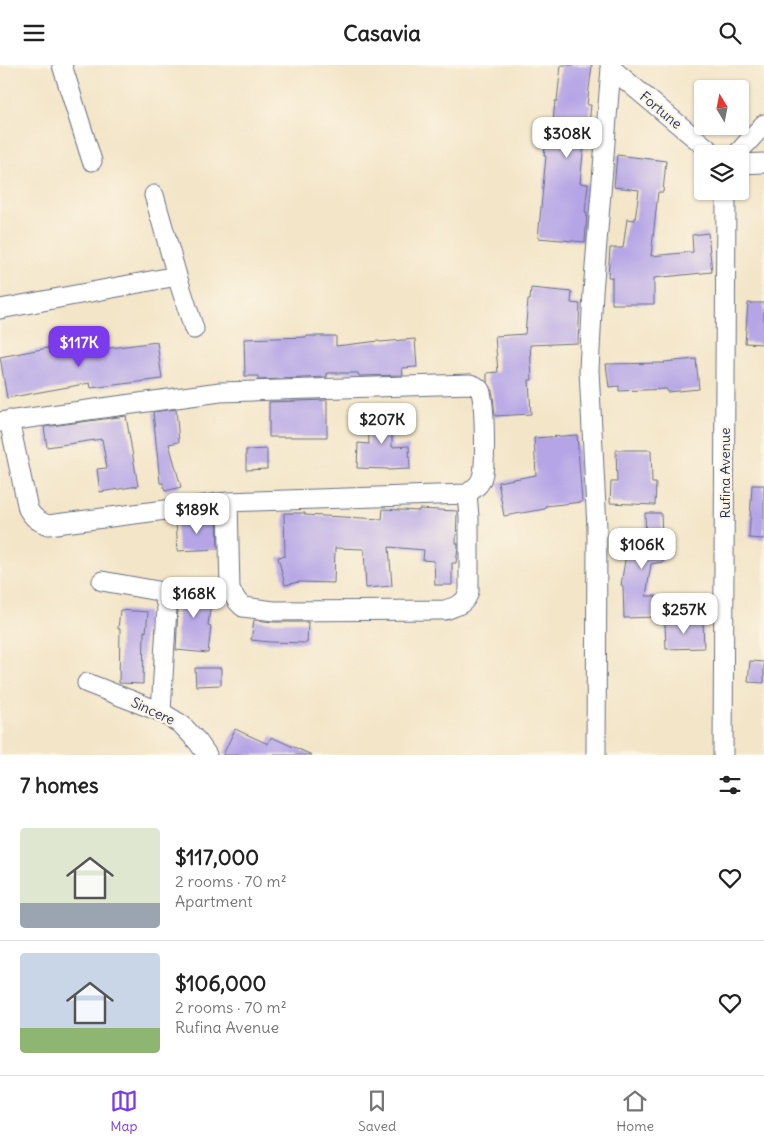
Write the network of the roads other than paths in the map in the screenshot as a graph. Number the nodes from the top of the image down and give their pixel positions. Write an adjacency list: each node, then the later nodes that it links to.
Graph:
1 (62, 65): 6 (street)
2 (610, 67): 4 (street, Fortune); 21 (street)
3 (764, 124): 5 (street)
4 (703, 145)
5 (744, 145)
6 (92, 161)
7 (764, 163): 8 (street)
8 (749, 164)
9 (154, 195): 11 (street)
10 (726, 200): 22 (street, Rufina Avenue)
11 (177, 276): 12 (street); 13 (street)
12 (0, 309)
13 (194, 329)
14 (4, 421): 15 (street); 16 (street)
15 (467, 494): 16 (street); 16 (street)
16 (228, 503)
17 (102, 581): 19 (street)
18 (87, 683): 19 (street, Sincere)
19 (161, 711): 20 (street, Sincere)
20 (207, 755)
21 (596, 755)
22 (723, 755)

